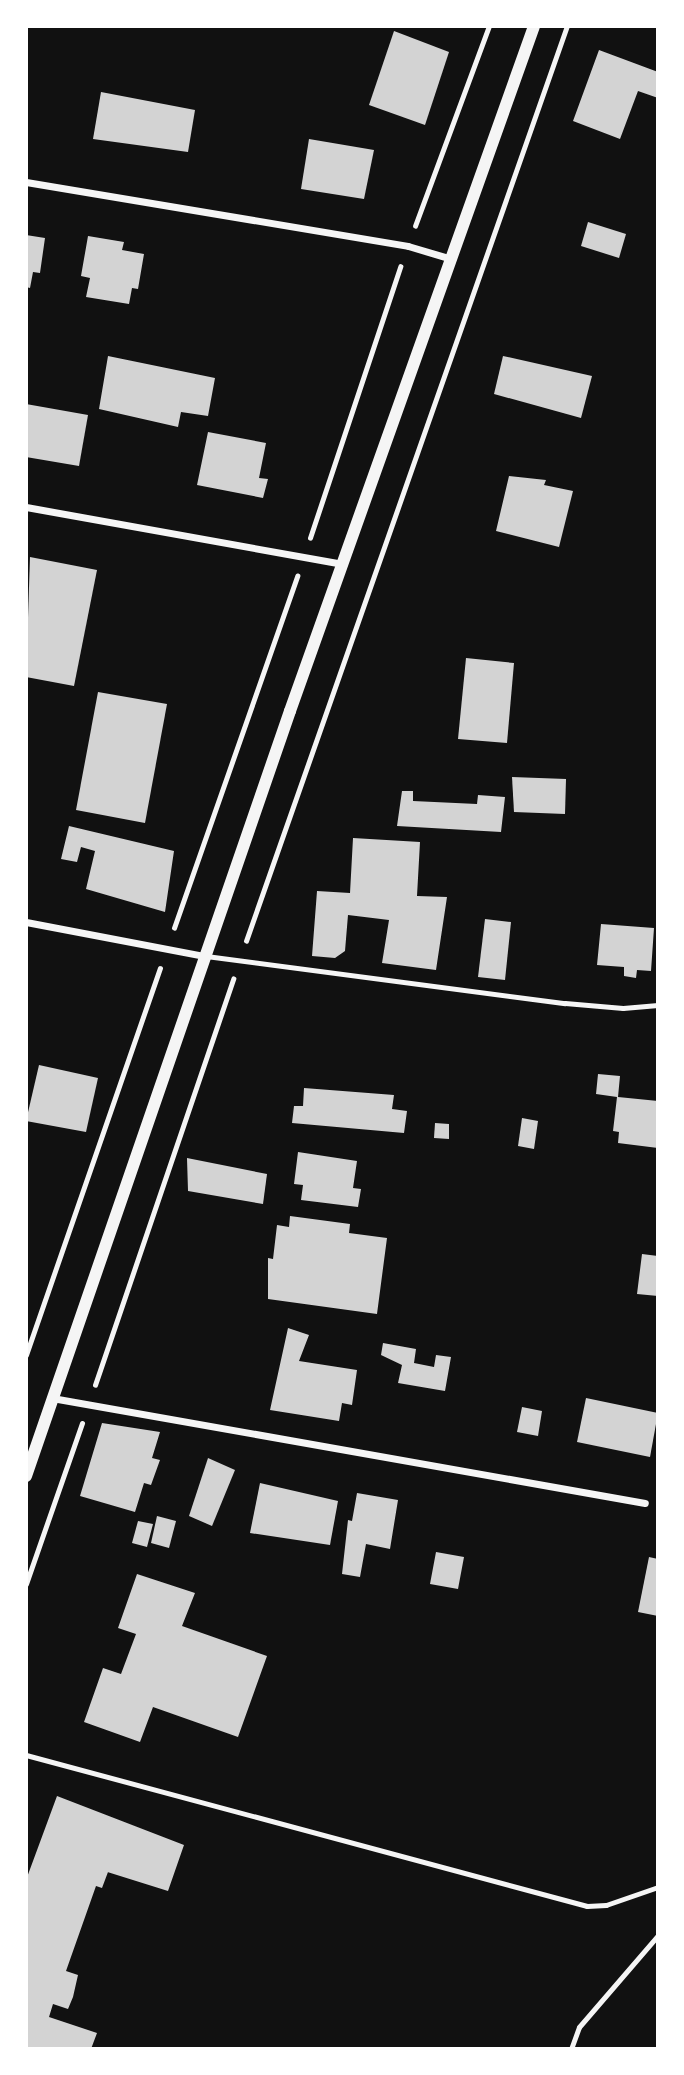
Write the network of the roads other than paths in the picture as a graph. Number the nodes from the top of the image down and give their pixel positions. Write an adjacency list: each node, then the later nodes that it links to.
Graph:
1 (532, 27): 3 (street)
2 (26, 182): 3 (street)
3 (452, 260): 5 (street)
4 (26, 507): 5 (street)
5 (343, 564): 7 (street)
6 (26, 922): 7 (street)
7 (205, 956): 8 (lane); 9 (street)
8 (658, 1006)
9 (51, 1398): 10 (street); 11 (street)
10 (26, 1476)
11 (645, 1503)
12 (26, 1755): 13 (lane)
13 (658, 1886)
14 (658, 1935): 15 (lane)
15 (571, 2049)

